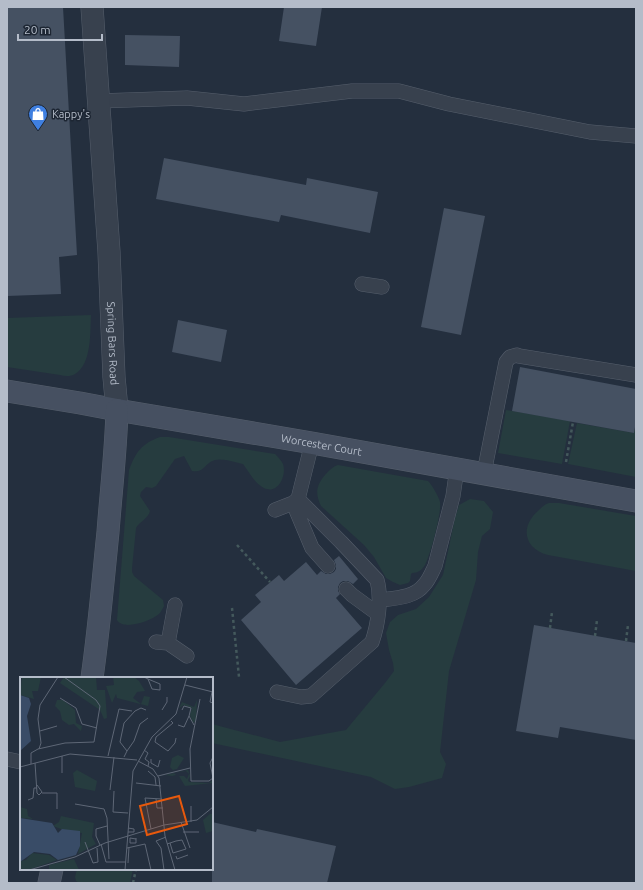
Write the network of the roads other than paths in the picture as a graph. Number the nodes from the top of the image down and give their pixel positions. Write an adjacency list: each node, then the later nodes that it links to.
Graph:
1 (92, 7): 2 (street, Spring Bars Road)
2 (98, 101): 3 (lane); 8 (street, Spring Bars Road)
3 (636, 136)
4 (362, 284): 5 (lane)
5 (382, 287)
6 (636, 375): 11 (lane)
7 (7, 391): 8 (street, Worcester Court)
8 (117, 410): 9 (street, Worcester Court); 20 (street, Spring Bars Road)
9 (312, 443): 10 (street, Worcester Court); 12 (lane)
10 (457, 468): 11 (street, Worcester Court); 18 (lane)
11 (484, 473): 13 (street, Worcester Court)
12 (296, 501): 14 (lane); 15 (lane); 18 (lane)
13 (636, 501)
14 (275, 510)
15 (328, 566)
16 (346, 589): 18 (lane)
17 (175, 605): 19 (lane)
18 (379, 607): 21 (lane)
19 (187, 656)
20 (92, 677)
21 (277, 692)
22 (7, 759): 23 (lane)
23 (20, 762)
24 (52, 870): 25 (street)
25 (49, 883)

